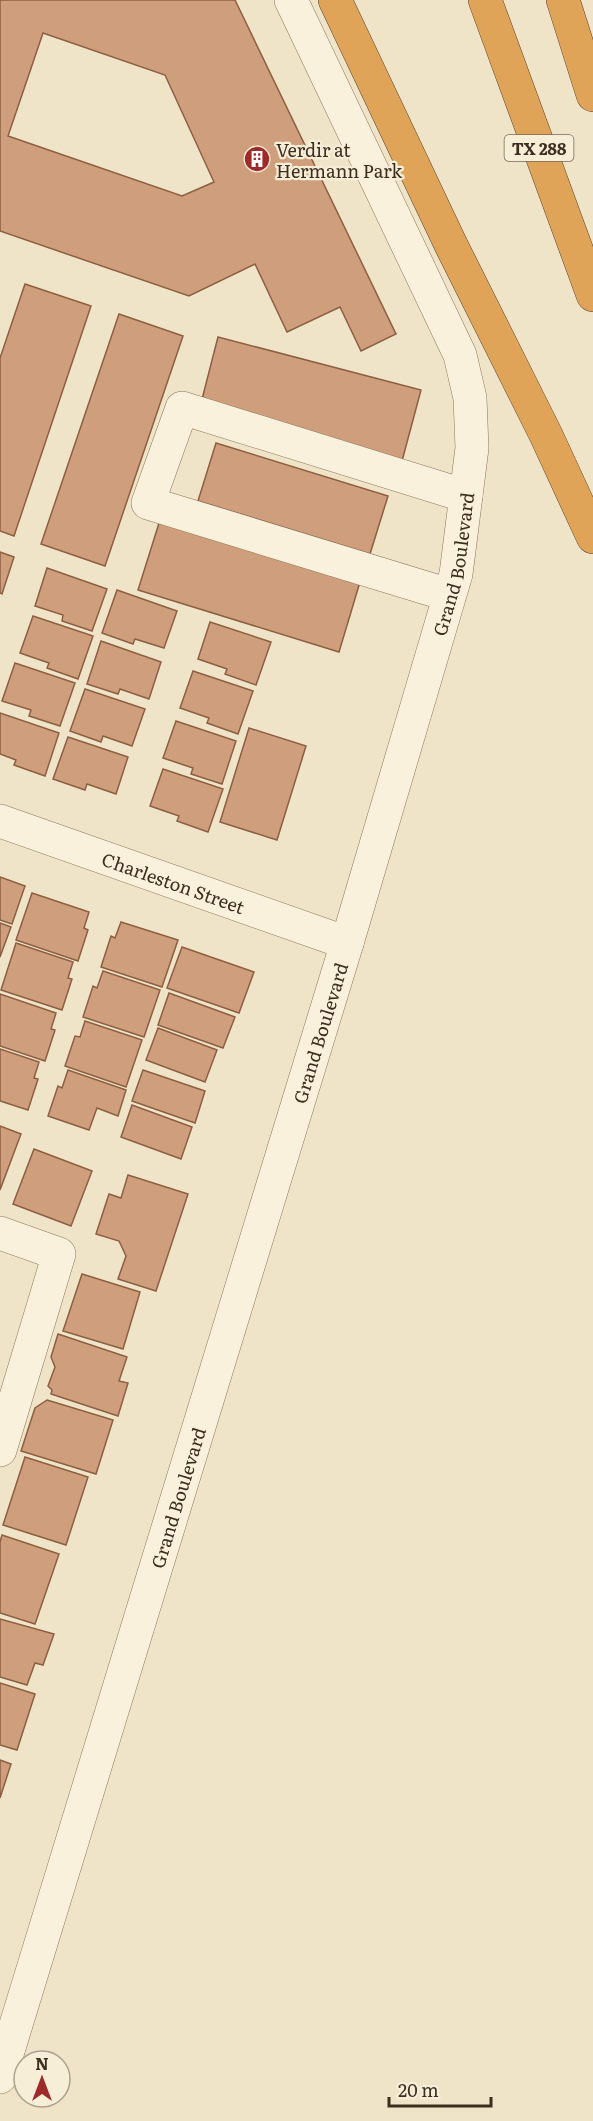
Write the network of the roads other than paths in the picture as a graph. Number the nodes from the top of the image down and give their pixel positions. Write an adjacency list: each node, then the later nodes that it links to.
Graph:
1 (291, 0): 7 (street, Grand Boulevard)
2 (335, 0): 8 (highway)
3 (485, 0): 6 (highway, TX 288)
4 (563, 0): 5 (highway)
5 (593, 95)
6 (593, 295)
7 (466, 496): 9 (street, Grand Boulevard); 9 (street)
8 (593, 537)
9 (449, 595): 11 (street, Grand Boulevard)
10 (0, 821): 11 (street, Charleston Street)
11 (347, 943): 14 (street, Grand Boulevard)
12 (0, 1233): 13 (street)
13 (0, 1450)
14 (0, 2077)

